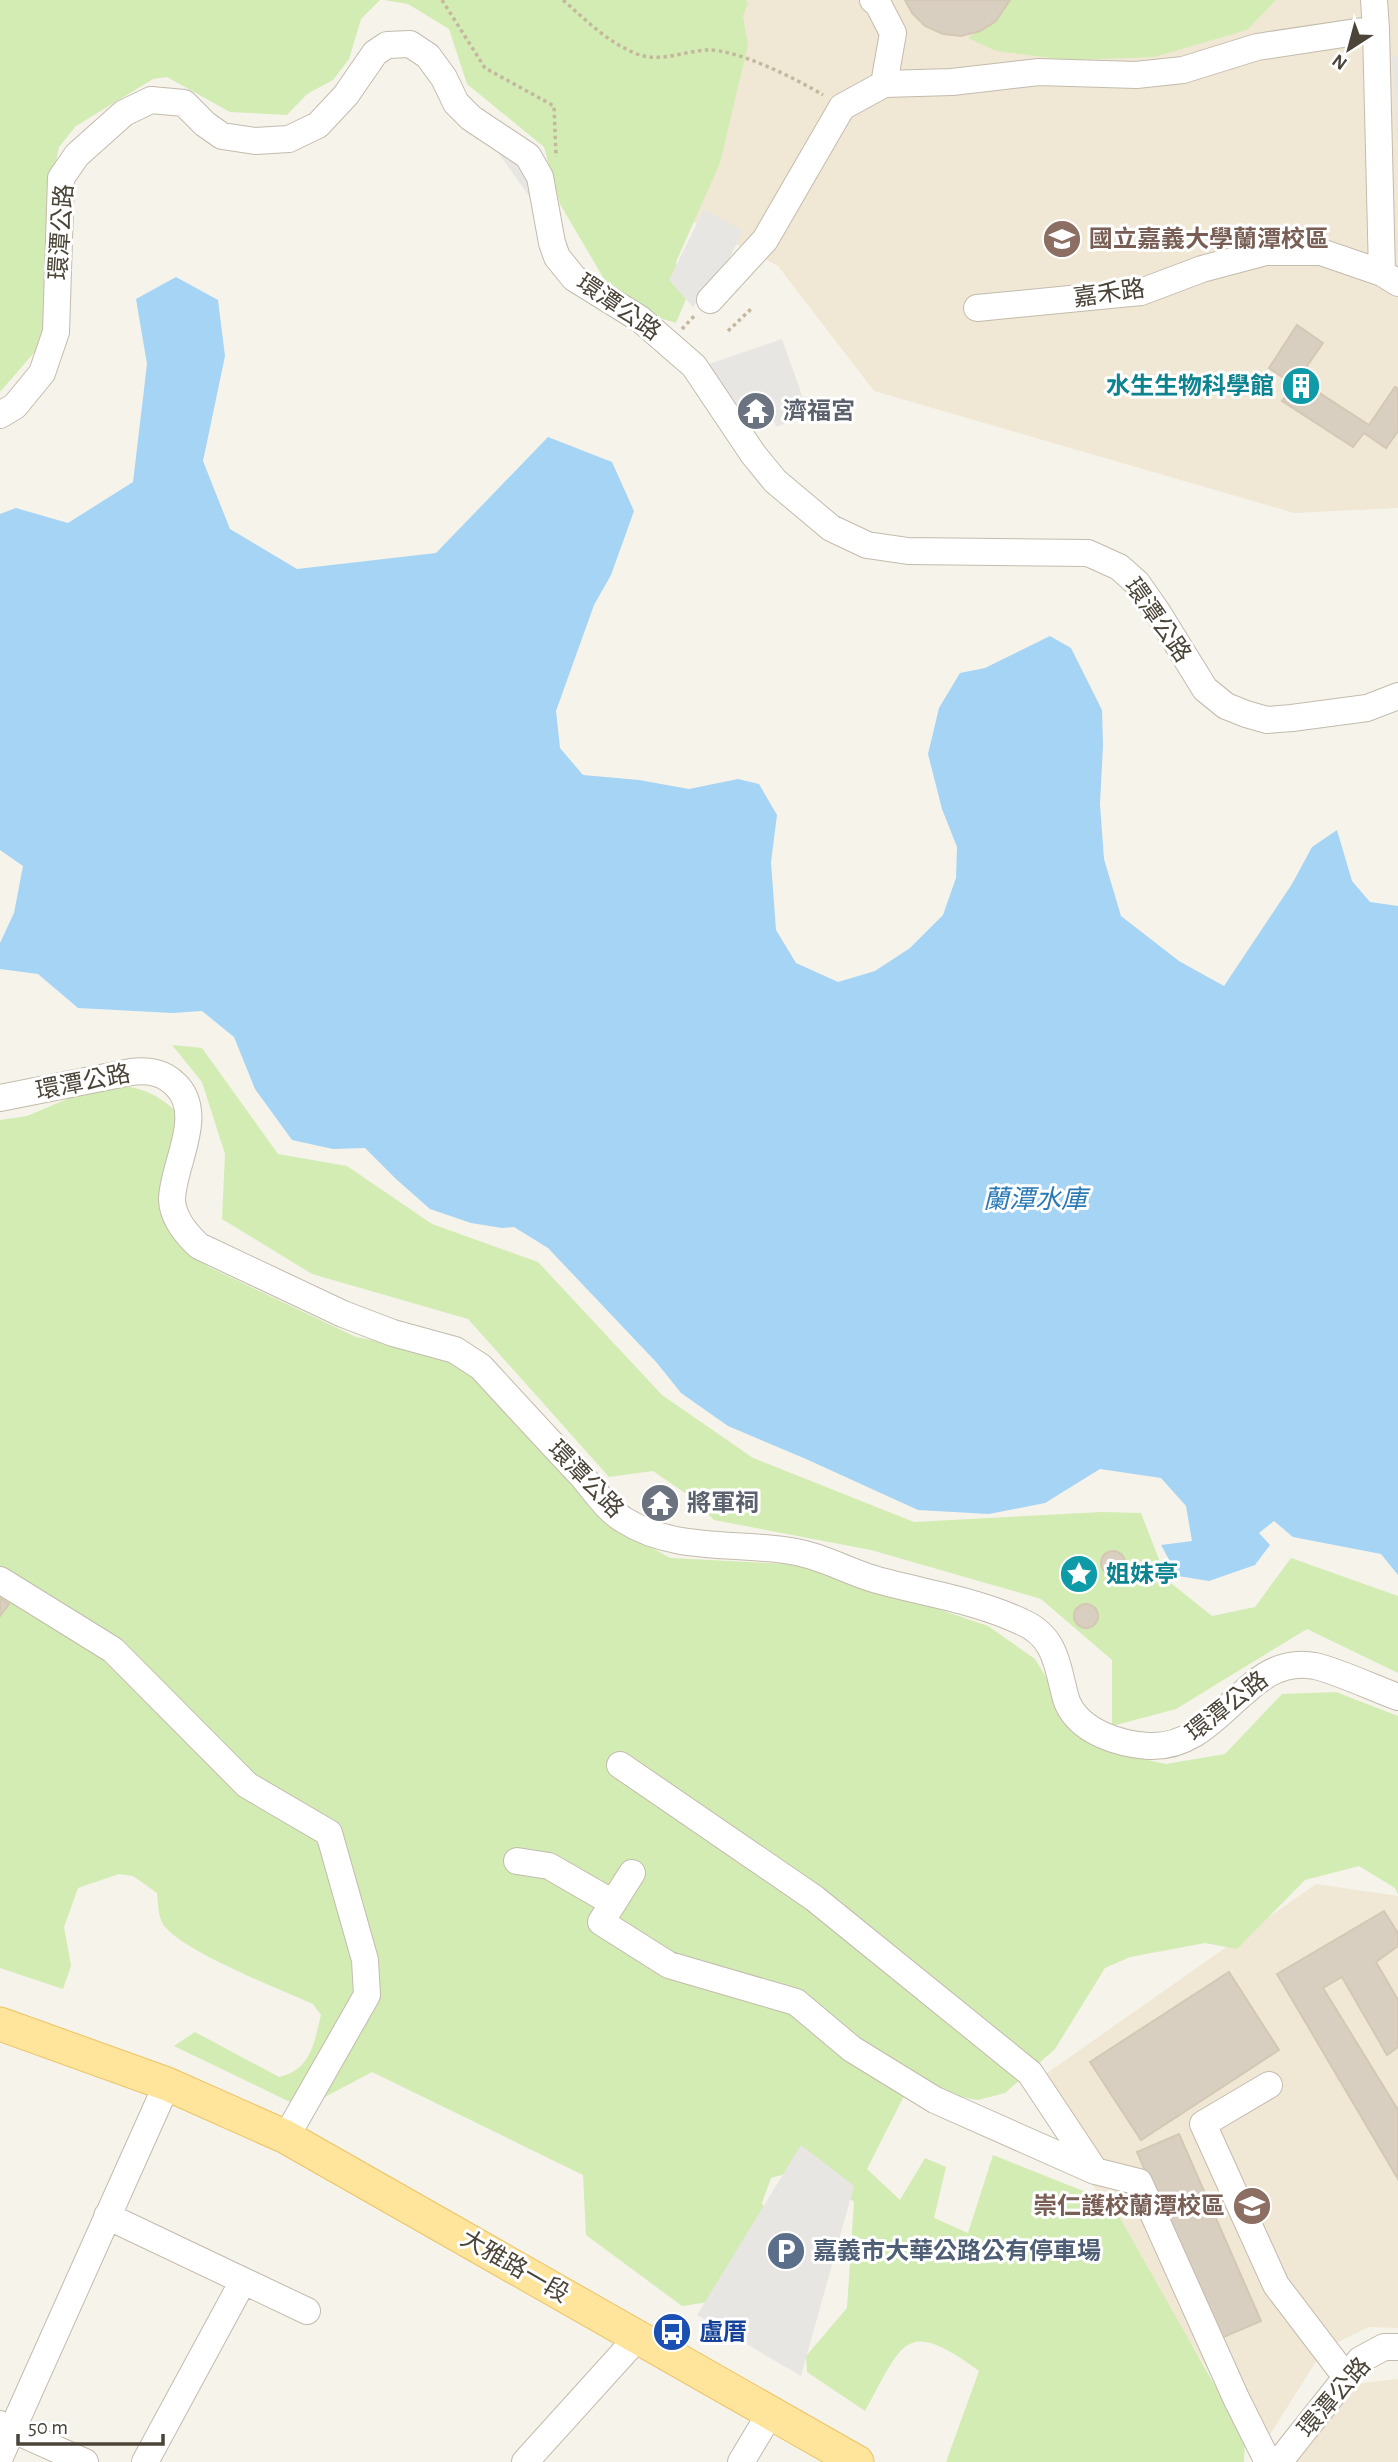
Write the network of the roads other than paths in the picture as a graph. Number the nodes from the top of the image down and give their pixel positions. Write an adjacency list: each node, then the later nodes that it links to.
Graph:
1 (873, 0): 5 (street)
2 (1374, 0): 3 (street)
3 (1377, 29): 4 (street); 5 (street)
4 (1387, 60): 6 (street)
5 (884, 84): 7 (street)
6 (1390, 278): 8 (street, 嘉禾路)
7 (710, 300)
8 (977, 308)
9 (0, 415): 10 (street, 環潭公路)
10 (1398, 696)
11 (0, 1098): 13 (street, 環潭公路)
12 (0, 1580): 21 (street)
13 (1398, 1697)
14 (620, 1765): 22 (street)
15 (517, 1861): 17 (street)
16 (632, 1873): 17 (street)
17 (613, 1903): 22 (street)
18 (0, 2024): 19 (main road, 大雅路一段)
19 (167, 2084): 21 (main road, 大雅路一段); 23 (street)
20 (1269, 2085): 28 (street)
21 (286, 2137): 26 (main road, 大雅路一段)
22 (1095, 2171): 37 (street)
23 (107, 2216): 24 (street); 30 (street)
24 (243, 2281): 25 (street); 33 (street)
25 (307, 2311)
26 (638, 2337): 29 (main road, 大雅路一段); 34 (street)
27 (1398, 2347): 28 (street, 環潭公路)
28 (1346, 2377): 38 (street, 環潭公路)
29 (771, 2412): 35 (street); 36 (main road, 大雅路一段)
30 (7, 2427): 31 (street); 32 (street)
31 (0, 2457)
32 (85, 2462)
33 (145, 2462)
34 (525, 2462)
35 (741, 2462)
36 (858, 2462)
37 (1268, 2462)
38 (1279, 2462)

